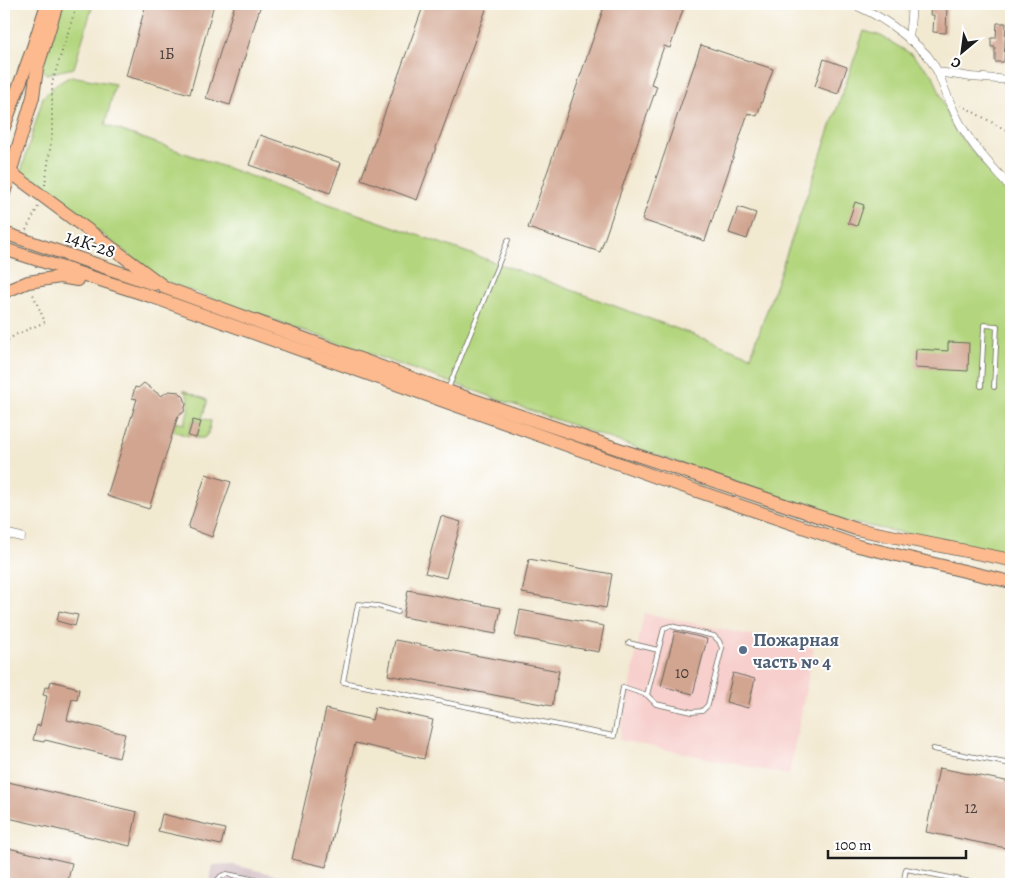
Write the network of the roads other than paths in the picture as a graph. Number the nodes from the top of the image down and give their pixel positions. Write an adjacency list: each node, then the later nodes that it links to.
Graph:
1 (46, 4): 6 (main road)
2 (57, 4): 11 (main road)
3 (852, 4): 5 (street)
4 (912, 4): 5 (street)
5 (909, 40): 7 (street)
6 (24, 72): 9 (lane); 10 (main road)
7 (938, 72): 8 (street); 12 (street)
8 (1011, 80)
9 (4, 113)
10 (4, 127)
11 (10, 172): 13 (main road); 17 (main road)
12 (1011, 188)
13 (4, 193)
14 (4, 233): 17 (main road, 14К-28)
15 (508, 240): 22 (lane)
16 (4, 249): 19 (main road, 14К-28)
17 (166, 288): 22 (main road)
18 (4, 292): 19 (main road)
19 (150, 296): 26 (main road, 14К-28)
20 (981, 386): 21 (lane)
21 (994, 387)
22 (447, 392): 25 (main road)
23 (4, 533): 24 (street)
24 (21, 537)
25 (1011, 560)
26 (1011, 582)
27 (398, 612): 30 (lane)
28 (629, 643): 29 (lane)
29 (658, 650): 30 (lane); 30 (lane)
30 (647, 695)
31 (933, 749): 32 (lane)
32 (1011, 764)
33 (214, 884): 34 (lane)
34 (277, 884)
35 (903, 884): 36 (lane)
36 (982, 884)

